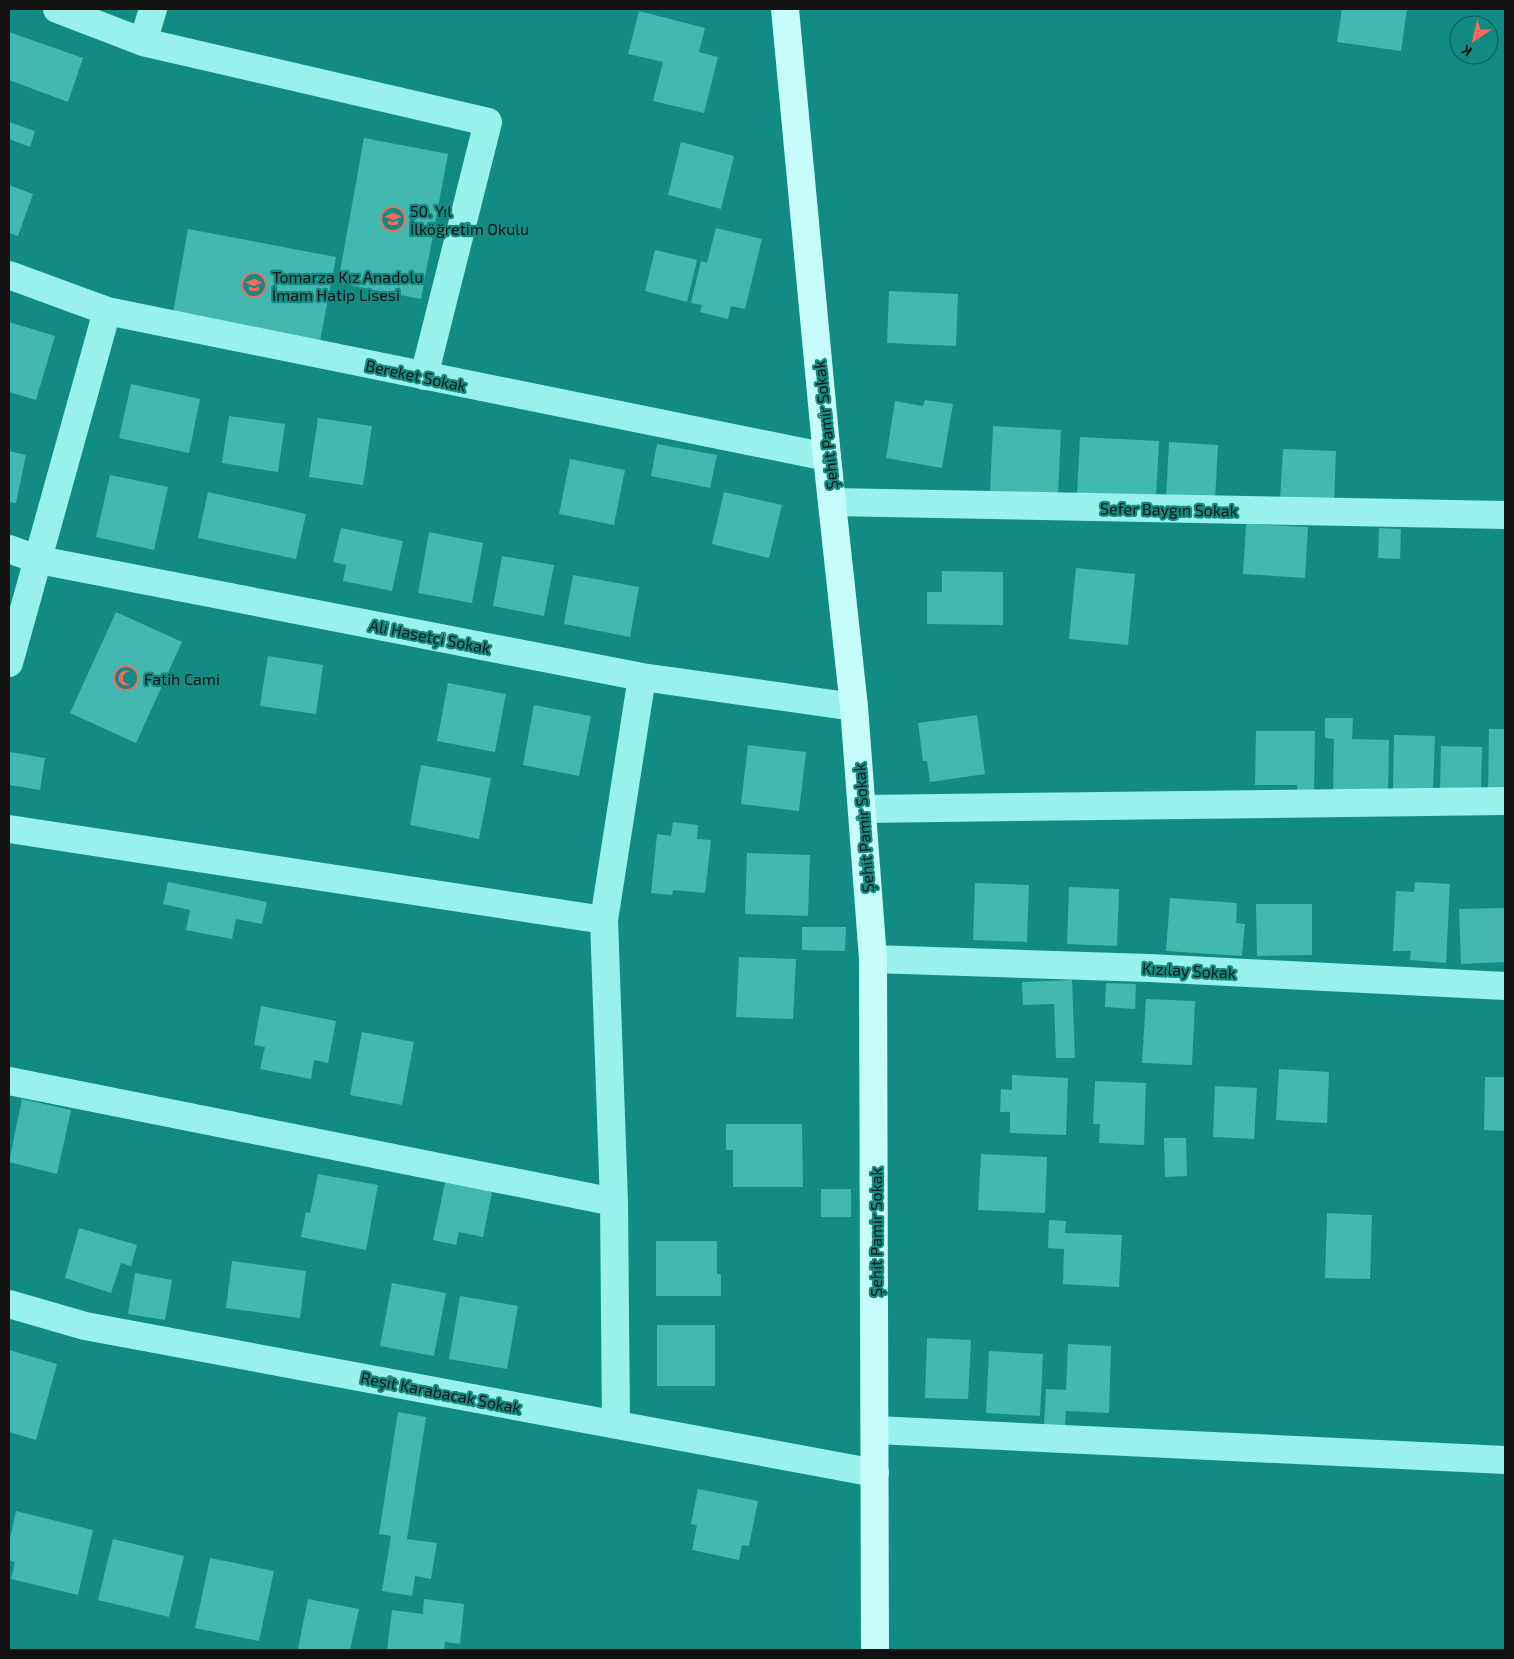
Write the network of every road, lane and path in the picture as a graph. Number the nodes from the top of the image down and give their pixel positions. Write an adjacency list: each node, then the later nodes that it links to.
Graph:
1 (57, 9): 4 (street)
2 (153, 9): 4 (street)
3 (785, 9): 8 (street, Şehit Pamir Sokak)
4 (143, 42): 7 (street)
5 (9, 275): 6 (street, Bereket Sokak)
6 (107, 311): 7 (street, Bereket Sokak); 12 (street)
7 (424, 376): 8 (street, Bereket Sokak)
8 (827, 457): 9 (street, Şehit Pamir Sokak)
9 (832, 502): 10 (street, Sefer Baygın Sokak); 15 (street, Şehit Pamir Sokak)
10 (1505, 515)
11 (9, 549): 12 (street, Ali Hasetçi Sokak)
12 (39, 560): 13 (street); 14 (street, Ali Hasetçi Sokak)
13 (9, 663)
14 (642, 677): 15 (street, Ali Hasetçi Sokak); 19 (street)
15 (854, 707): 17 (street, Şehit Pamir Sokak)
16 (1505, 801): 17 (street)
17 (862, 809): 20 (street, Şehit Pamir Sokak)
18 (9, 829): 19 (street)
19 (604, 920): 23 (street)
20 (873, 959): 21 (street, Kızılay Sokak); 26 (street, Şehit Pamir Sokak)
21 (1505, 986)
22 (9, 1081): 23 (street)
23 (614, 1202): 25 (street)
24 (9, 1304): 25 (street, Reşit Karabacak Sokak)
25 (616, 1424): 28 (street, Reşit Karabacak Sokak)
26 (876, 1430): 27 (street); 28 (street, Şehit Pamir Sokak)
27 (1505, 1460)
28 (875, 1473): 29 (street, Şehit Pamir Sokak)
29 (875, 1650)

